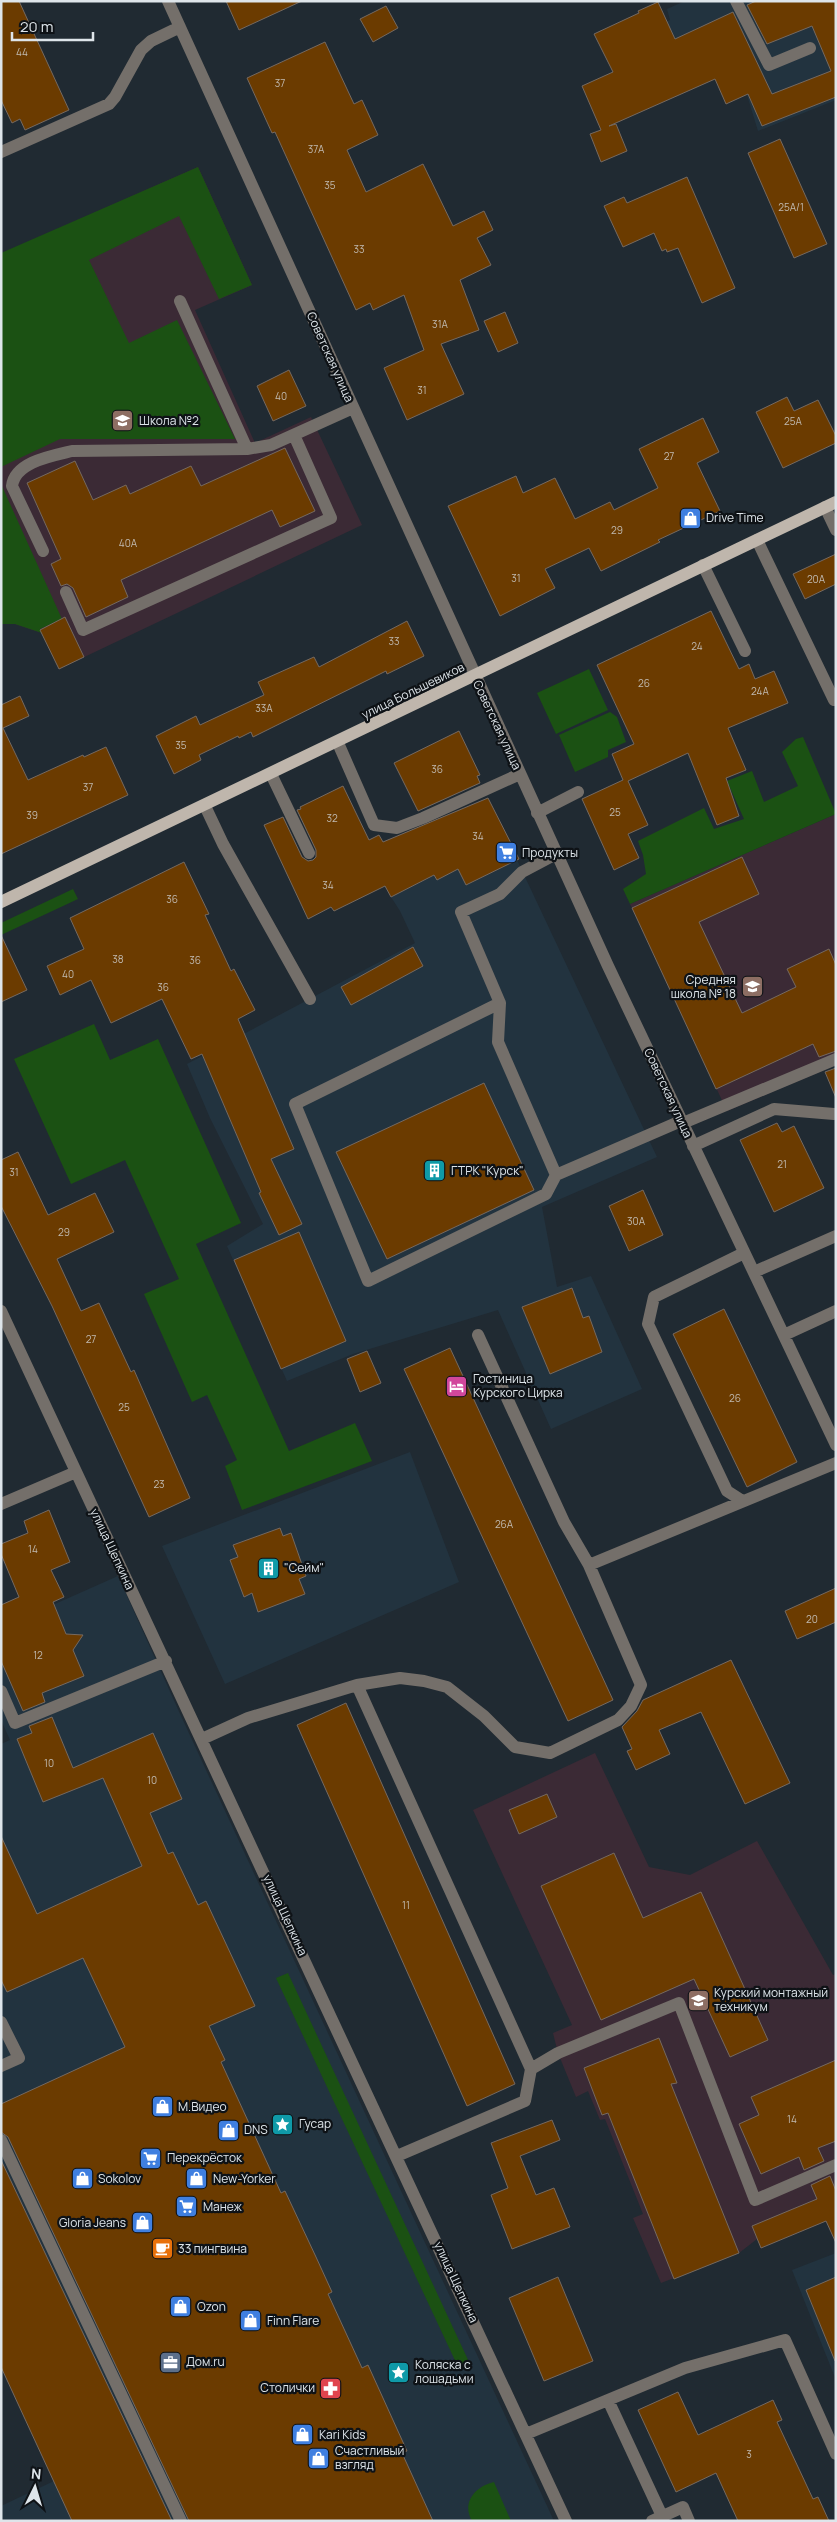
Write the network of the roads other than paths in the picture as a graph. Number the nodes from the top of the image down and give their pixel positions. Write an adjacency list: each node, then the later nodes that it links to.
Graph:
1 (168, 1): 3 (street, Советская улица)
2 (736, 1): 4 (street)
3 (180, 27): 5 (street); 7 (street, Советская улица)
4 (810, 48)
5 (1, 152)
6 (180, 301): 9 (street)
7 (353, 408): 8 (street); 17 (street, Советская улица)
8 (294, 435): 9 (street); 15 (street)
9 (248, 449): 13 (street)
10 (831, 504): 11 (street); 12 (main road, улица Большевиков)
11 (836, 530)
12 (757, 540): 14 (main road, улица Большевиков); 18 (street)
13 (43, 551)
14 (704, 565): 16 (street); 17 (main road, улица Большевиков)
15 (66, 592)
16 (745, 651)
17 (475, 676): 19 (main road, улица Большевиков); 21 (street, Советская улица)
18 (836, 699)
19 (338, 743): 20 (main road, улица Большевиков); 21 (street)
20 (271, 774): 23 (main road, улица Большевиков); 25 (street)
21 (520, 774): 24 (street, Советская улица)
22 (578, 792): 24 (street)
23 (205, 806): 27 (main road, улица Большевиков); 28 (street)
24 (537, 813): 26 (street, Советская улица)
25 (309, 853)
26 (556, 854): 29 (street); 32 (street, Советская улица)
27 (1, 902)
28 (310, 999)
29 (500, 1003): 34 (street); 34 (street)
30 (836, 1059): 32 (street)
31 (834, 1114): 33 (street)
32 (682, 1122): 33 (street, Советская улица); 34 (street)
33 (693, 1146): 36 (street, Советская улица)
34 (556, 1175)
35 (836, 1236): 37 (street)
36 (744, 1253): 37 (street, Советская улица); 45 (street)
37 (754, 1272): 41 (street, Советская улица)
38 (1, 1311): 44 (street, улица Щепкина)
39 (836, 1311): 41 (street)
40 (478, 1334): 47 (street)
41 (784, 1335): 42 (street, Советская улица)
42 (836, 1445)
43 (836, 1463): 45 (street)
44 (76, 1472): 46 (street); 48 (street, улица Щепкина)
45 (741, 1500): 47 (street)
46 (1, 1504)
47 (589, 1565): 49 (street)
48 (166, 1661): 50 (street); 51 (street, улица Щепкина)
49 (357, 1685): 51 (street); 54 (street)
50 (1, 1691)
51 (202, 1738): 56 (street, улица Щепкина)
52 (1, 2022): 53 (street)
53 (1, 2066)
54 (531, 2068): 56 (street); 57 (street)
55 (1, 2140): 62 (street)
56 (397, 2156): 59 (street, улица Щепкина)
57 (836, 2165)
58 (608, 2400): 59 (street); 60 (street); 61 (street)
59 (526, 2434): 63 (street, улица Щепкина)
60 (836, 2454)
61 (657, 2518): 64 (street)
62 (181, 2521)
63 (566, 2521)
64 (690, 2521)

